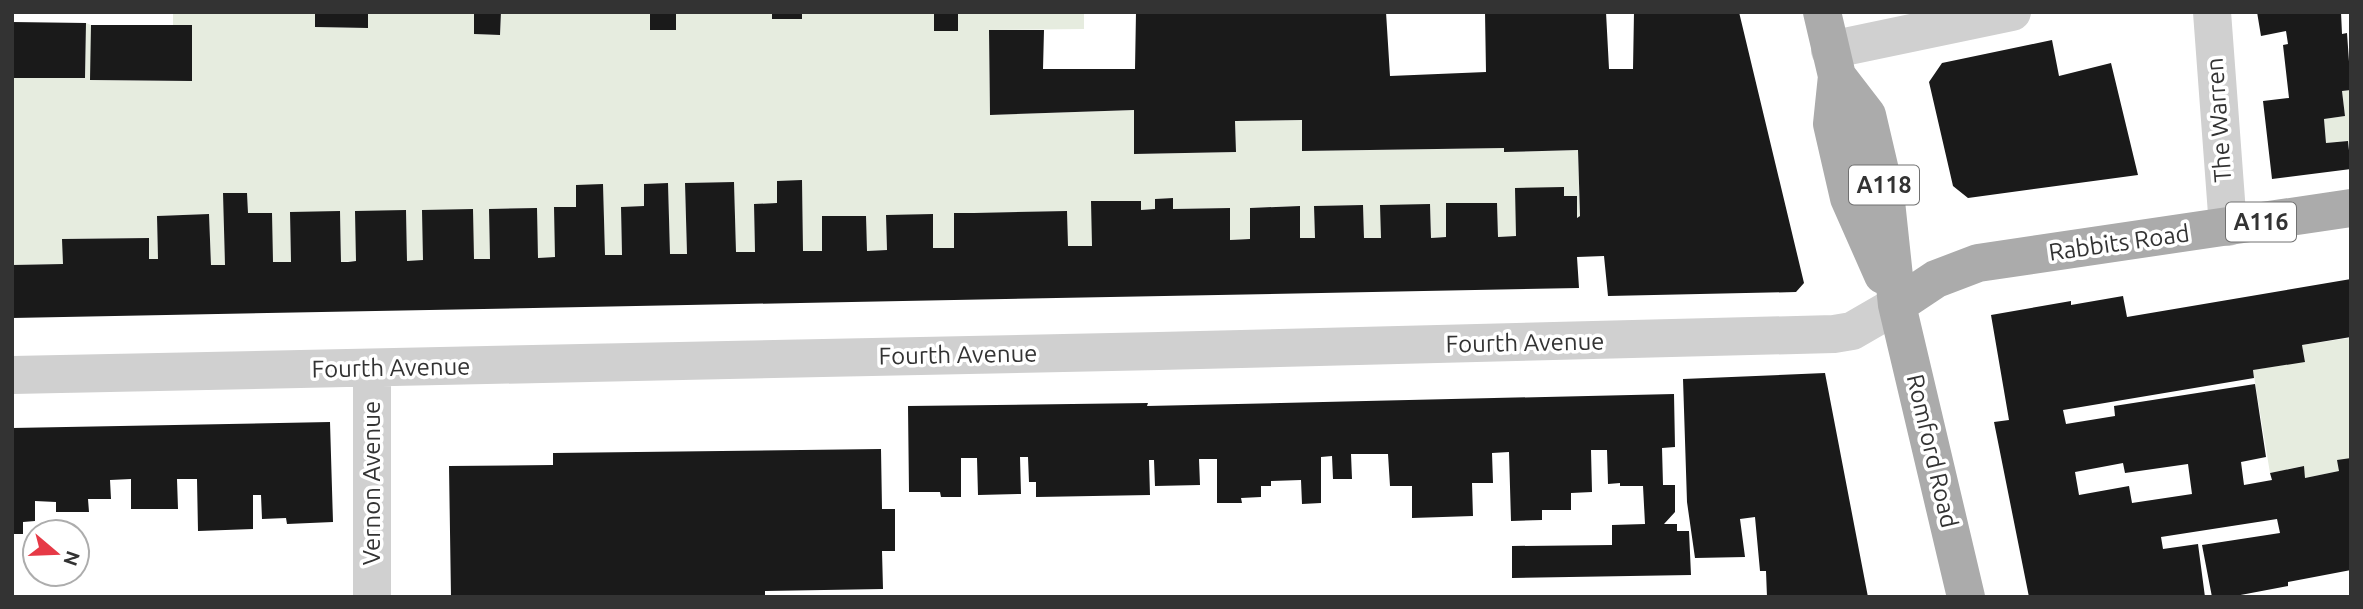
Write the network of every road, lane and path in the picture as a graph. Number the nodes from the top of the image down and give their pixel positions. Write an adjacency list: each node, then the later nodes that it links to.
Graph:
1 (1822, 12): 4 (main road, Romford Road / A118)
2 (2012, 12): 4 (street)
3 (2212, 12): 6 (street, The Warren)
4 (1834, 63): 7 (main road, Romford Road / A118)
5 (2351, 208): 6 (main road, Rabbits Road / A116)
6 (2228, 227): 7 (main road, Rabbits Road / A116)
7 (1897, 305): 8 (street, Fourth Avenue); 11 (main road, Romford Road / A118)
8 (372, 368): 9 (street, Fourth Avenue); 10 (street, Vernon Avenue)
9 (12, 375)
10 (372, 597)
11 (1966, 597)

